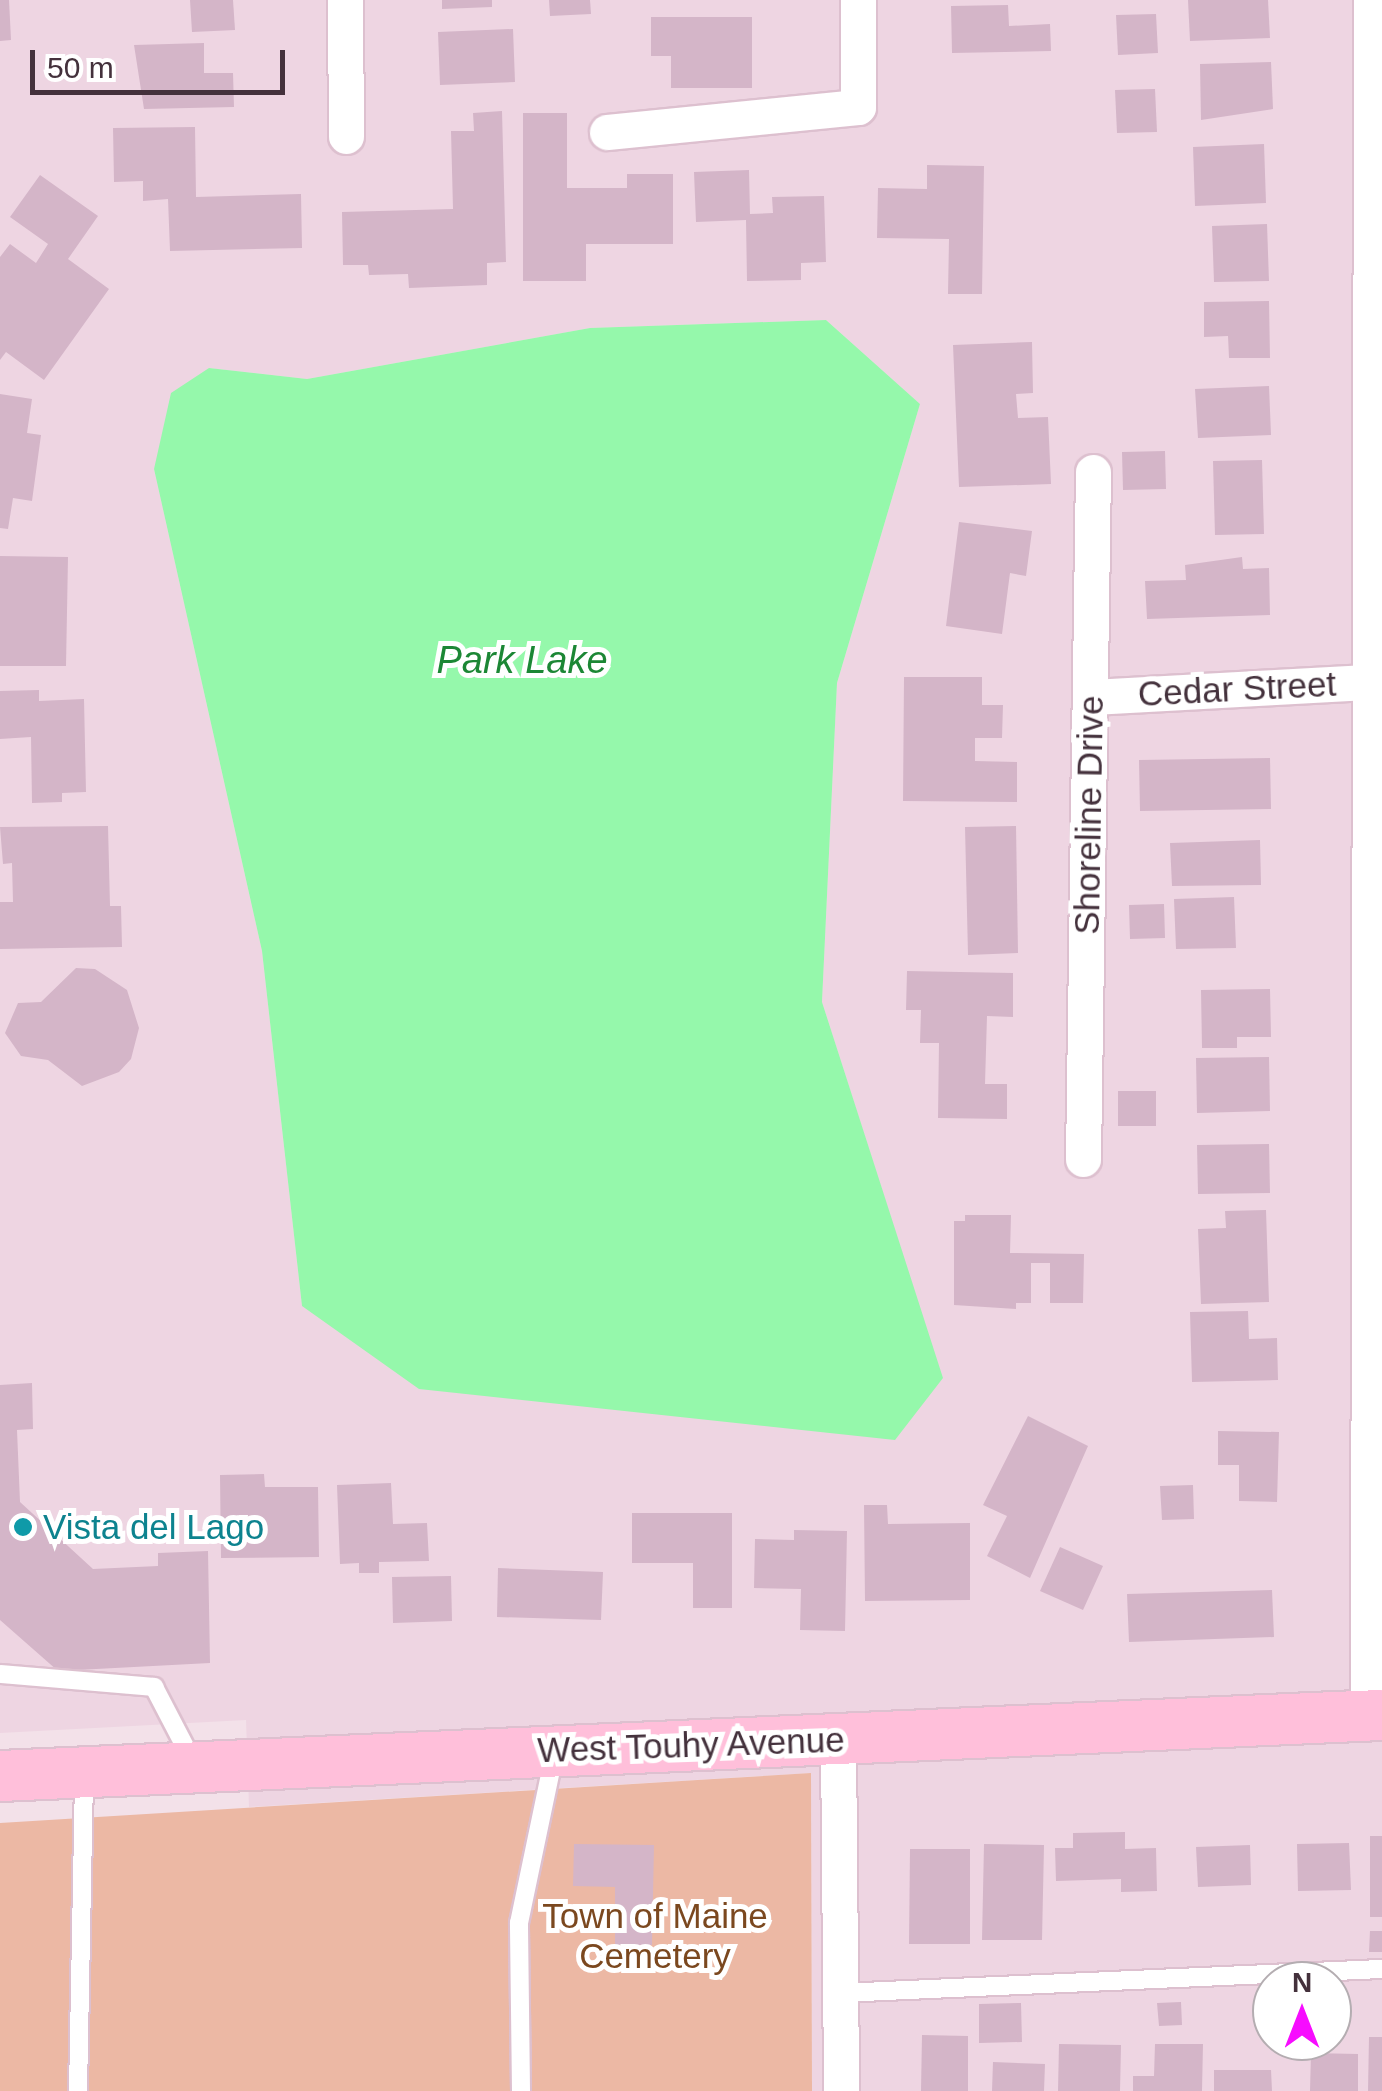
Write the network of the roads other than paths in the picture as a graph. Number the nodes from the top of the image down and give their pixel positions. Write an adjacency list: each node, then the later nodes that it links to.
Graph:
1 (345, 0): 5 (street)
2 (858, 0): 4 (street)
3 (1372, 0): 7 (street)
4 (606, 132)
5 (346, 136)
6 (1094, 472): 8 (street, Shoreline Drive)
7 (1376, 682): 8 (street, Cedar Street); 11 (street)
8 (1091, 696): 9 (street, Shoreline Drive)
9 (1083, 1159)
10 (0, 1674): 14 (lane)
11 (1375, 1716): 12 (main road, West Touhy Avenue)
12 (838, 1739): 13 (main road, West Touhy Avenue); 18 (street)
13 (555, 1751): 14 (main road, West Touhy Avenue); 20 (lane)
14 (195, 1767): 15 (main road, West Touhy Avenue)
15 (84, 1772): 16 (main road, West Touhy Avenue); 19 (lane)
16 (0, 1776)
17 (1382, 1970): 18 (lane)
18 (840, 1992): 21 (street)
19 (78, 2091)
20 (521, 2091)
21 (841, 2091)

